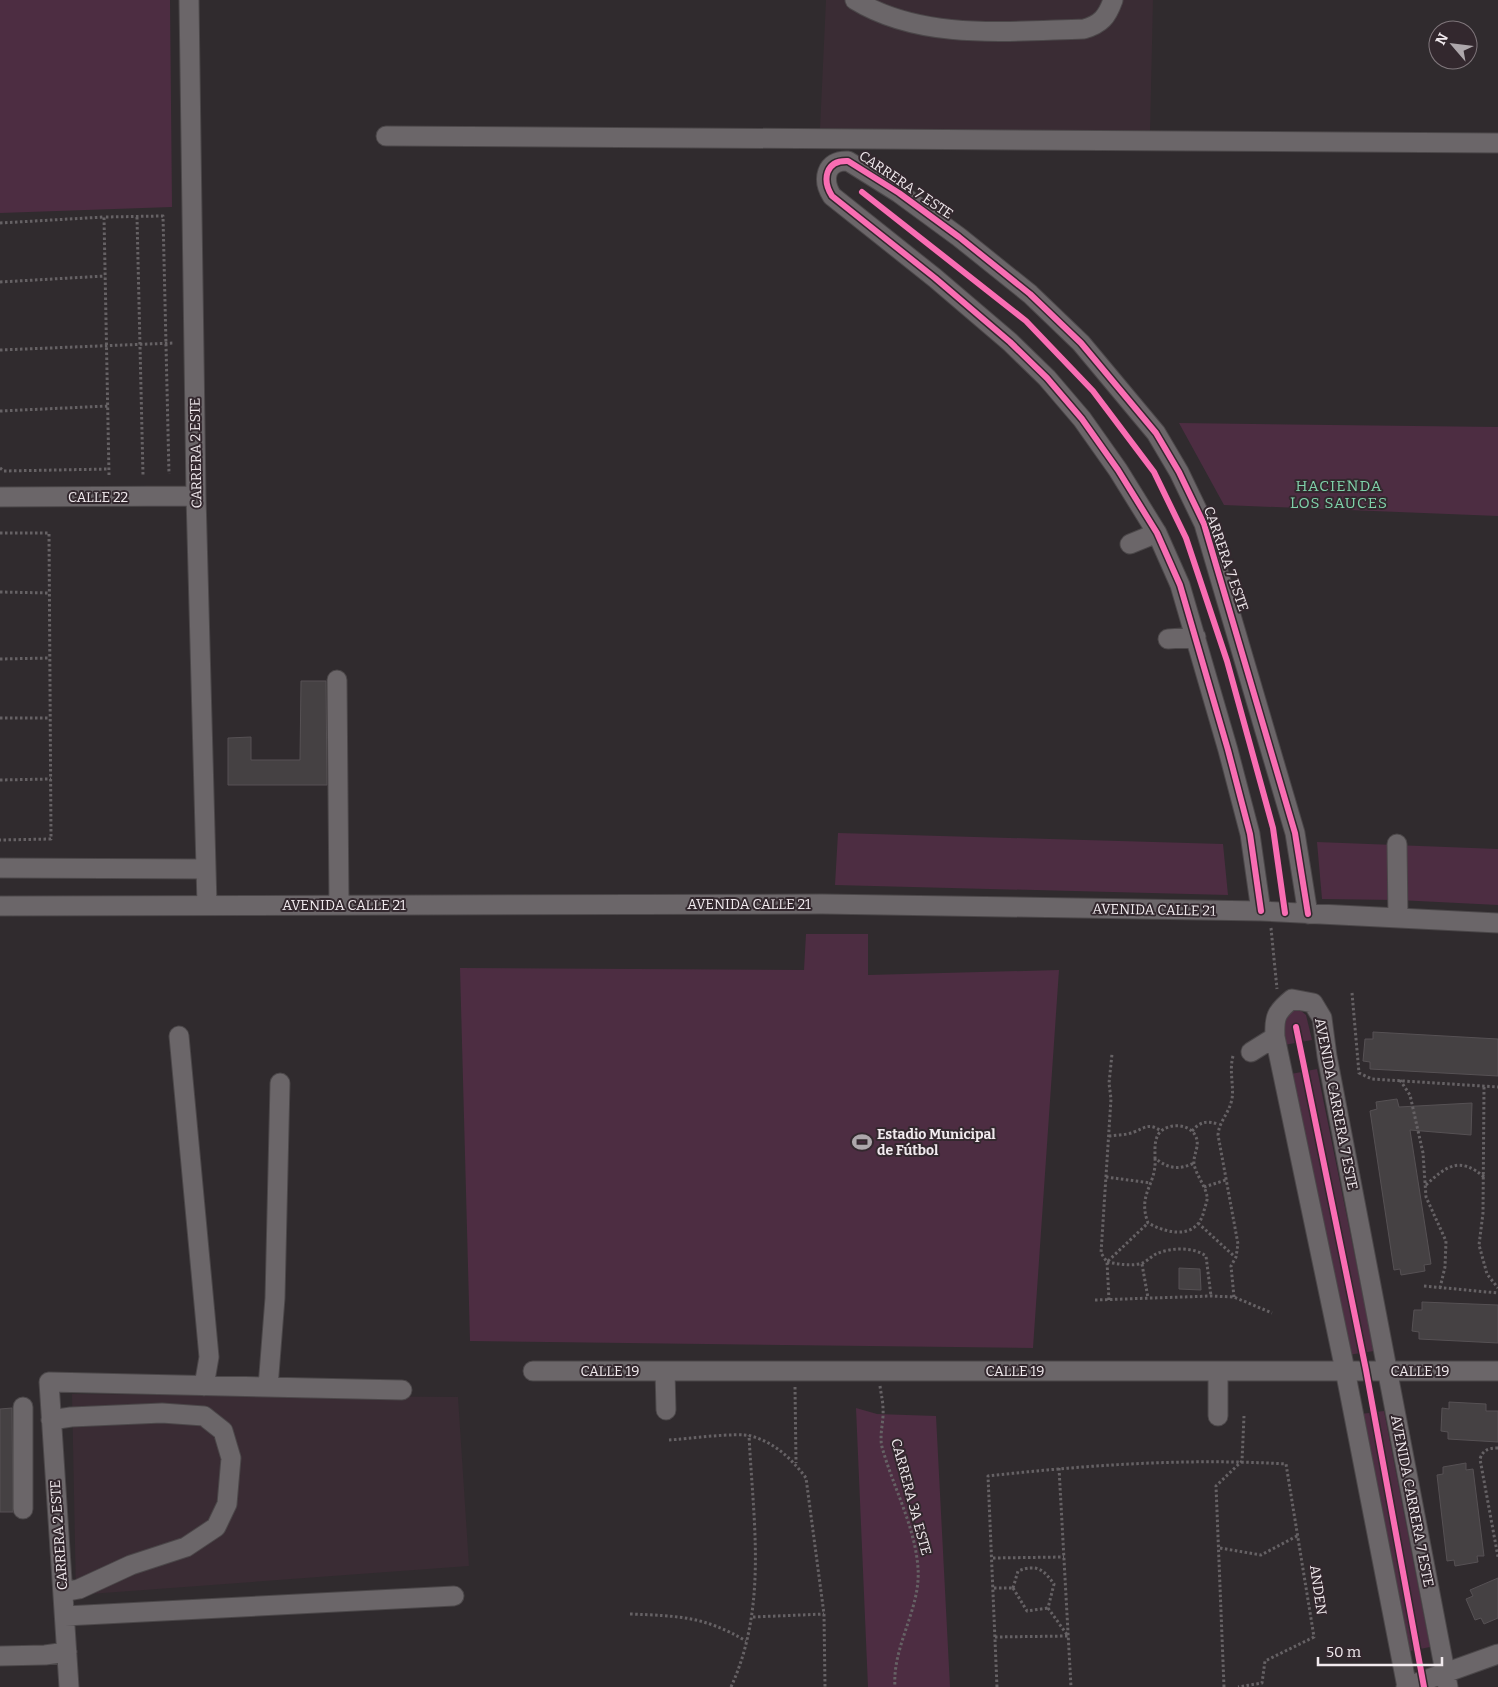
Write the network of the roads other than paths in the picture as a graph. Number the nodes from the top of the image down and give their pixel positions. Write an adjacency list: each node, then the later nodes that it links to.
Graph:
1 (189, 0): 6 (street, CARRERA 2 ESTE)
2 (855, 0): 3 (street)
3 (1113, 0)
4 (386, 136): 5 (street)
5 (1498, 143)
6 (196, 496): 7 (street, CALLE 22); 15 (street, CARRERA 2 ESTE)
7 (0, 497)
8 (1157, 533): 9 (street); 10 (street, CARRERA 7 ESTE); 20 (street, CARRERA 7 ESTE)
9 (1130, 544)
10 (1196, 637): 11 (street); 19 (street, CARRERA 7 ESTE)
11 (1168, 639)
12 (337, 680): 16 (street)
13 (1398, 844): 21 (street)
14 (0, 868): 15 (street)
15 (206, 869): 17 (street, CARRERA 2 ESTE)
16 (339, 904): 17 (street, AVENIDA CALLE 21); 19 (street, AVENIDA CALLE 21)
17 (207, 905): 18 (street, AVENIDA CALLE 21)
18 (0, 906)
19 (1265, 912): 20 (street, AVENIDA CALLE 21)
20 (1308, 914): 21 (street, AVENIDA CALLE 21)
21 (1398, 918): 22 (street, AVENIDA CALLE 21)
22 (1498, 923)
23 (179, 1036): 33 (street)
24 (1275, 1037): 25 (street); 28 (street); 31 (street, AVENIDA CARRERA 7 ESTE)
25 (1251, 1052)
26 (280, 1083): 34 (street)
27 (1218, 1370): 28 (street, CALLE 19); 30 (street, CALLE 19); 38 (street)
28 (1345, 1370): 31 (street, CALLE 19); 51 (street)
29 (532, 1371): 30 (street, CALLE 19)
30 (665, 1371): 37 (street)
31 (1387, 1371): 32 (street, CALLE 19); 49 (street, AVENIDA CARRERA 7 ESTE)
32 (1498, 1371)
33 (204, 1386): 34 (street); 39 (street, CARRERA 2 ESTE)
34 (268, 1387): 35 (street)
35 (402, 1390)
36 (24, 1407): 41 (street)
37 (666, 1410)
38 (1218, 1416)
39 (51, 1420): 40 (street, CARRERA 2 ESTE); 43 (street)
40 (54, 1464): 41 (street); 43 (street, CARRERA 2 ESTE)
41 (23, 1466): 42 (street)
42 (23, 1509)
43 (63, 1592): 45 (street, CARRERA 2 ESTE)
44 (454, 1596): 45 (street)
45 (65, 1616): 46 (street, CARRERA 2 ESTE)
46 (67, 1652): 48 (street); 50 (street, CARRERA 2 ESTE)
47 (1498, 1654): 49 (street)
48 (0, 1656)
49 (1447, 1680): 51 (street)
50 (69, 1687)
51 (1407, 1687)

